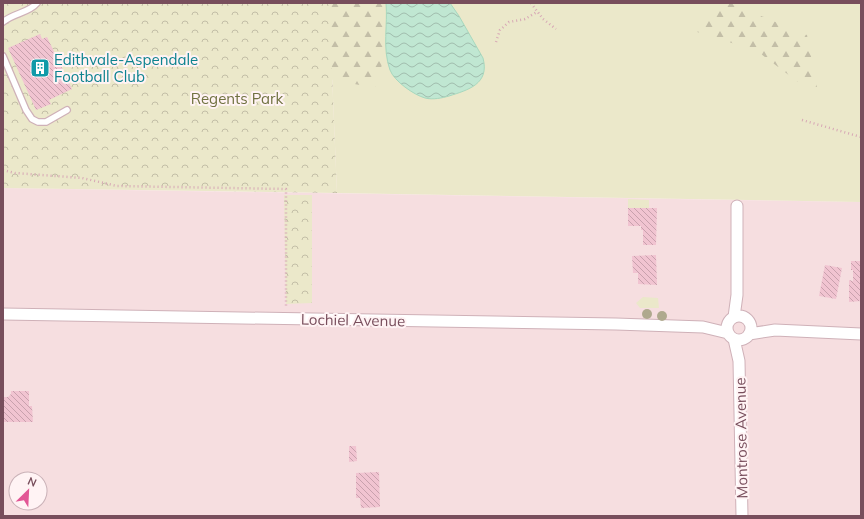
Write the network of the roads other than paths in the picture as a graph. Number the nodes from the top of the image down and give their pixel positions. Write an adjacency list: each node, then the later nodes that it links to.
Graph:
1 (37, 3): 2 (lane)
2 (3, 22)
3 (3, 56): 4 (lane)
4 (67, 110)
5 (737, 206): 7 (street, Montrose Avenue)
6 (3, 314): 7 (street, Lochiel Avenue)
7 (739, 328): 8 (street, Lochiel Avenue); 9 (street, Montrose Avenue)
8 (861, 334)
9 (742, 516)

